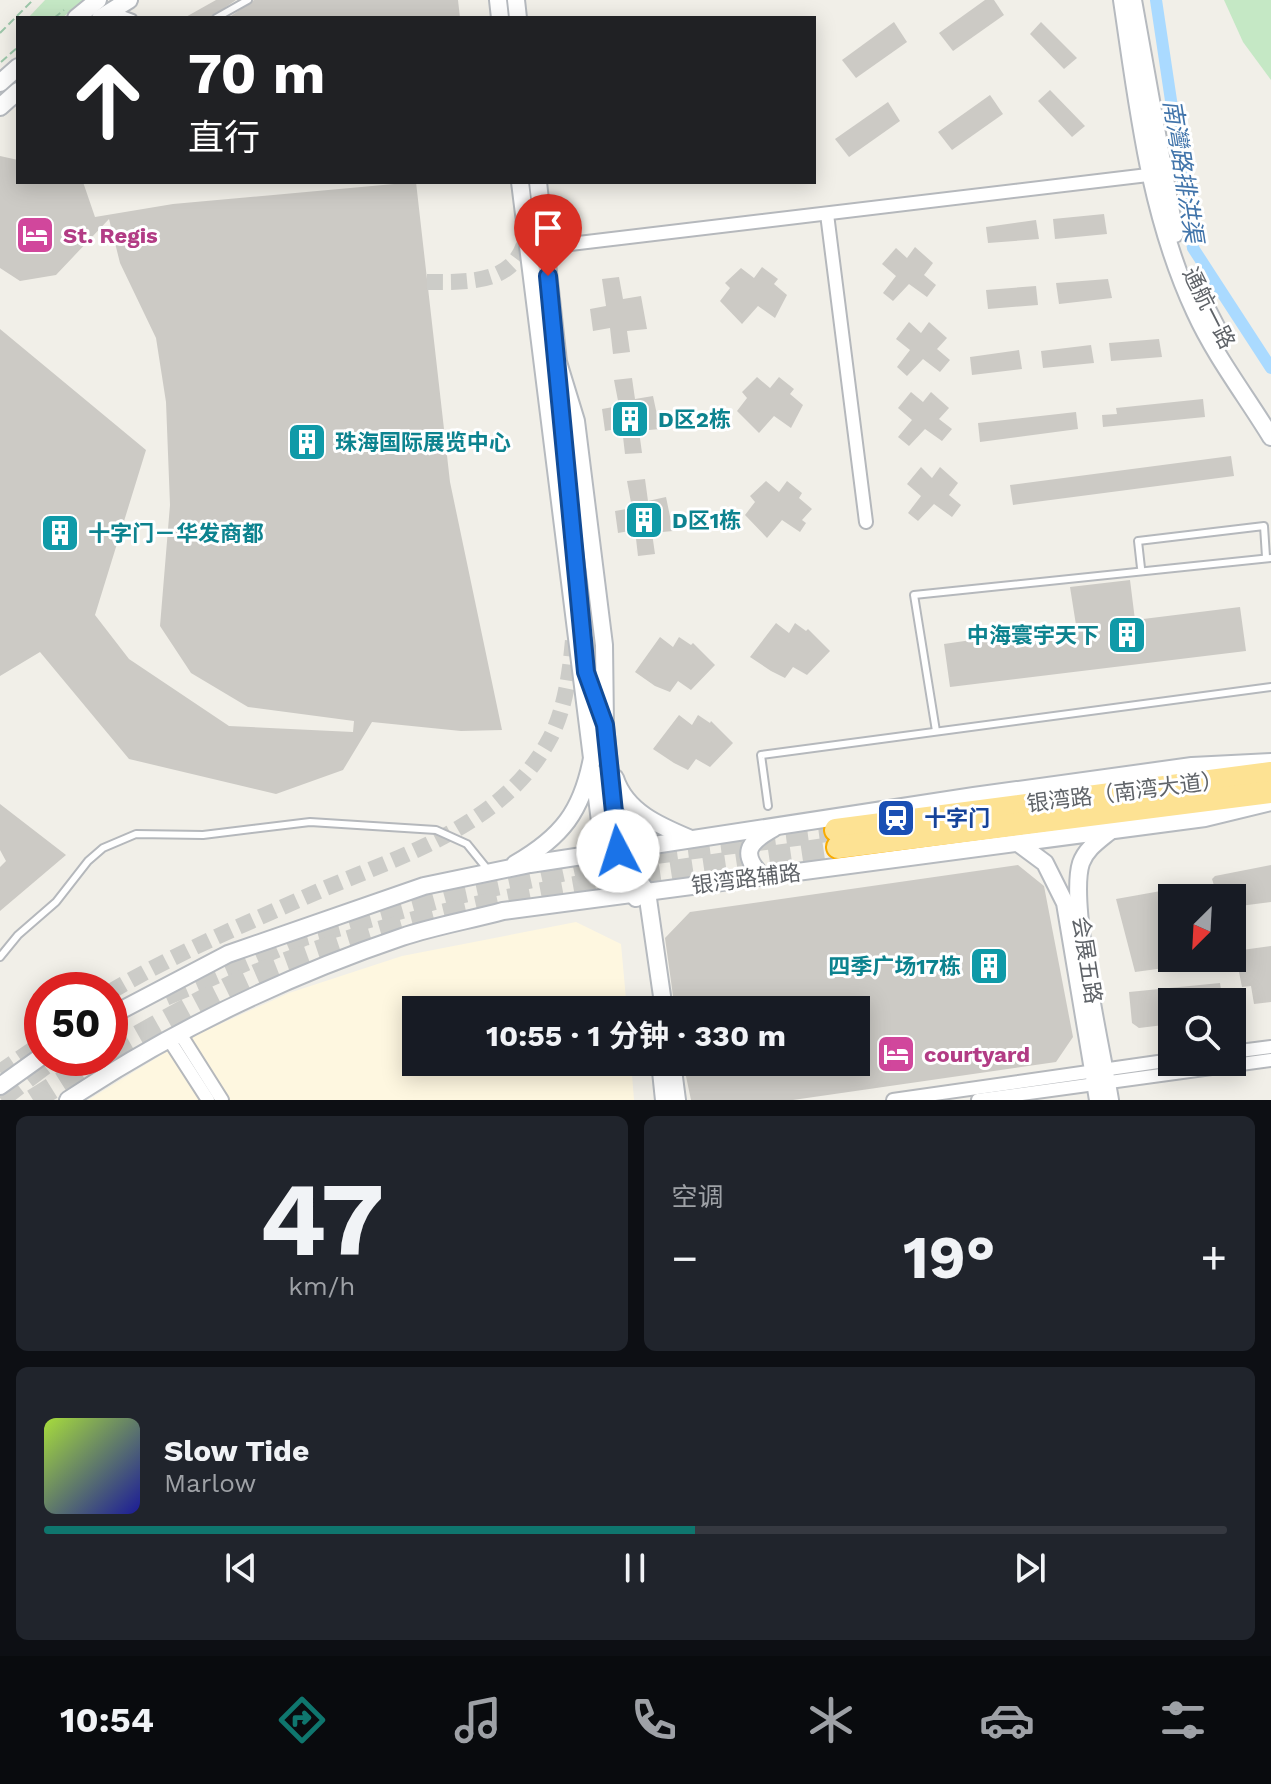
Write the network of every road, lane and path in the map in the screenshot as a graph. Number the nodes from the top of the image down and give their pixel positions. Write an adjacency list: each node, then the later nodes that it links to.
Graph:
1 (33, 0): 7 (path)
2 (129, 0): 6 (main road)
3 (248, 0): 10 (lane)
4 (1122, 0): 19 (main road)
5 (1133, 0): 24 (main road, 通航一路)
6 (103, 9): 8 (main road); 9 (lane)
7 (17, 16)
8 (82, 16)
9 (126, 16)
10 (220, 16)
11 (16, 17): 12 (path)
12 (0, 33)
13 (16, 49): 14 (path)
14 (0, 63)
15 (16, 69): 16 (main road)
16 (0, 83)
17 (16, 93): 18 (main road)
18 (0, 107)
19 (1148, 175): 22 (street); 25 (main road)
20 (520, 184): 33 (main road)
21 (538, 184): 23 (main road)
22 (827, 214): 23 (street); 26 (street)
23 (545, 247): 31 (main road)
24 (1271, 420)
25 (1271, 437)
26 (866, 522)
27 (1268, 557): 28 (lane); 28 (lane)
28 (1141, 568): 32 (lane)
29 (597, 658): 31 (main road)
30 (1271, 687): 32 (lane)
31 (605, 725): 33 (main road)
32 (936, 731): 38 (lane)
33 (601, 760): 41 (main road); 43 (main road); 44 (main road)
34 (1271, 762): 39 (main road, 银湾路辅路)
35 (1271, 773): 36 (highway, 银湾路（南湾大道）)
36 (1271, 792)
37 (1271, 802): 40 (main road, 银湾路辅路)
38 (768, 806)
39 (783, 824): 41 (main road, 银湾路辅路); 45 (main road)
40 (1111, 831): 42 (main road, 银湾路辅路); 59 (main road, 会展五路)
41 (692, 840): 43 (main road, 银湾路辅路)
42 (1018, 843): 45 (main road, 银湾路辅路); 59 (main road, 会展五路)
43 (611, 853): 44 (main road, 银湾路辅路); 46 (main road)
44 (499, 871): 47 (lane); 50 (main road, 银湾路辅路)
45 (763, 877): 46 (main road, 银湾路辅路)
46 (641, 892): 48 (main road); 49 (main road); 51 (main road, 银湾路辅路)
47 (0, 957)
48 (652, 996)
49 (661, 996)
50 (128, 1007)
51 (173, 1035): 61 (main road, 银湾路辅路); 62 (street); 63 (street)
52 (1271, 1047): 53 (street)
53 (1246, 1050)
54 (1271, 1060): 59 (street)
55 (1158, 1064): 59 (street)
56 (24, 1069): 60 (main road)
57 (661, 1076): 64 (main road)
58 (674, 1076): 65 (main road)
59 (1099, 1081): 66 (street); 67 (street); 68 (main road, 会展五路)
60 (0, 1086)
61 (68, 1100)
62 (208, 1100)
63 (222, 1100)
64 (664, 1100)
65 (677, 1100)
66 (893, 1100)
67 (978, 1100)
68 (1110, 1100)

